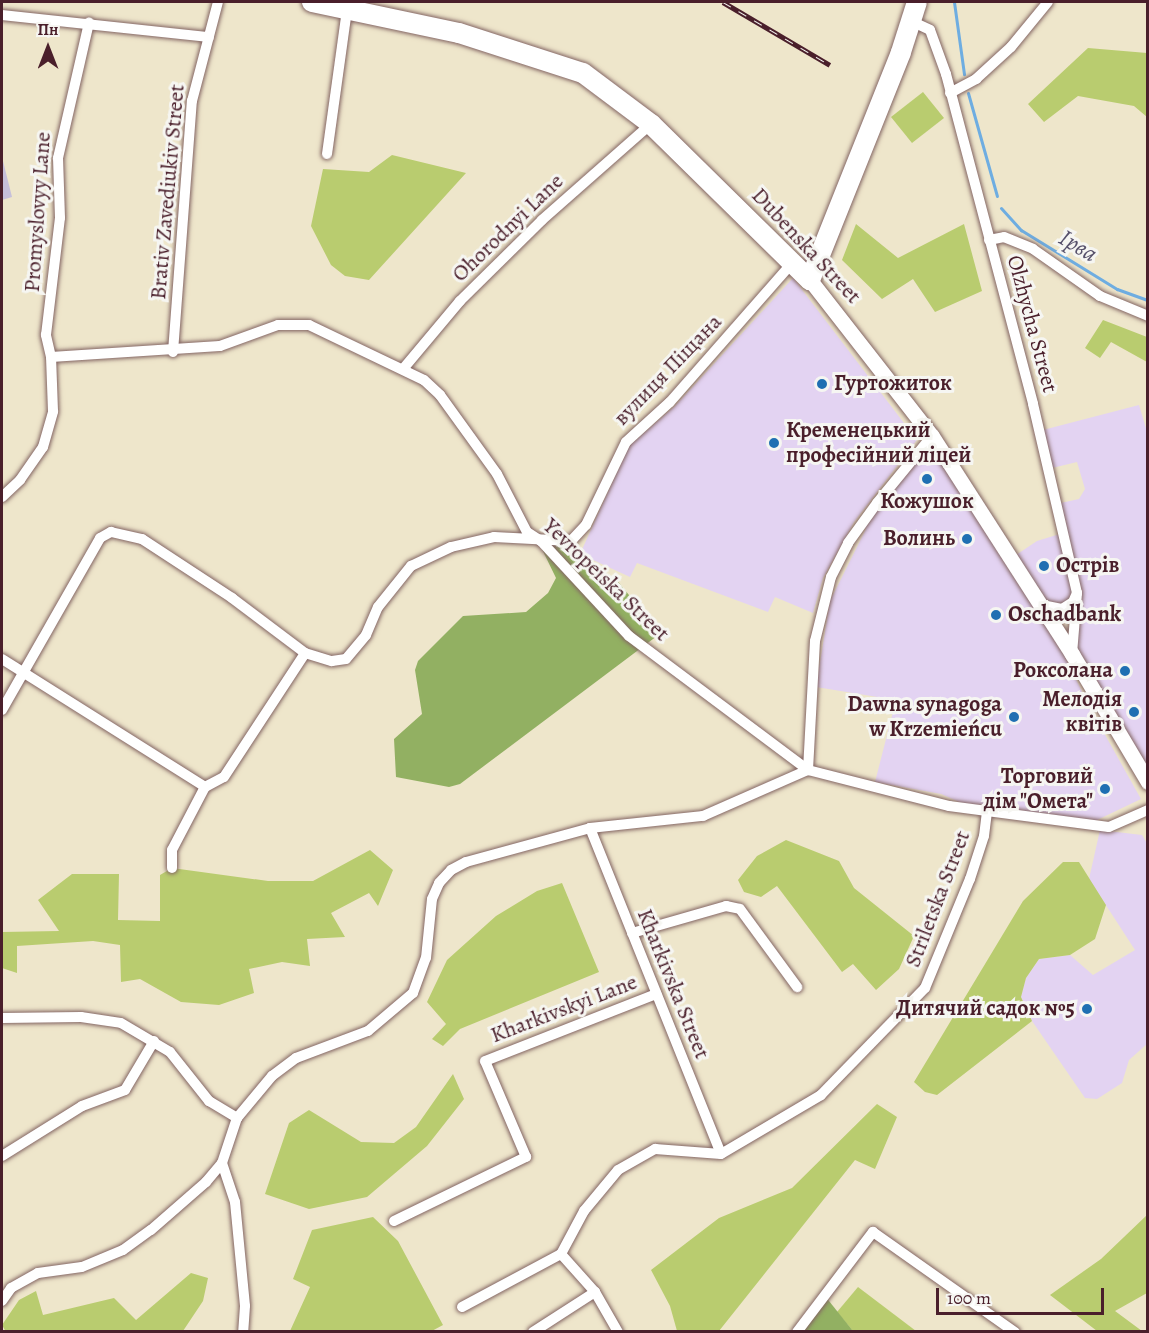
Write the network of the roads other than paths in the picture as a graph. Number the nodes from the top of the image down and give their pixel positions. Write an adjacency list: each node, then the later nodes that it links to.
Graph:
1 (218, 2): 9 (street, Brativ Zavediukiv Street)
2 (312, 2): 5 (highway, Dubenska Street)
3 (917, 2): 7 (highway)
4 (1048, 2): 10 (street)
5 (347, 9): 11 (highway, Dubenska Street); 12 (street)
6 (2, 15): 8 (street)
7 (911, 21): 10 (street, Olzhycha Street); 15 (highway)
8 (89, 23): 9 (street); 18 (street, Promyslovyy Lane)
9 (209, 37): 17 (street, Brativ Zavediukiv Street)
10 (950, 93): 13 (street, Olzhycha Street)
11 (651, 124): 14 (highway, Dubenska Street); 19 (street, Ohorodnyi Lane)
12 (327, 154)
13 (989, 240): 16 (street); 23 (street, Olzhycha Street)
14 (793, 262): 15 (highway, Dubenska Street); 22 (street, вулиця Піщана)
15 (810, 280): 20 (main road, Dubenska Street)
16 (1148, 316)
17 (173, 352): 18 (street, Yevropeiska Street); 19 (street, Yevropeiska Street)
18 (51, 357): 21 (street, Promyslovyy Lane)
19 (403, 369): 22 (street, Yevropeiska Street)
20 (932, 436): 24 (main road, Dubenska Street); 30 (street)
21 (2, 497)
22 (541, 542): 25 (street, вулиця Піщана); 30 (street, Yevropeiska Street)
23 (1077, 593): 24 (street); 26 (street, Olzhycha Street)
24 (1040, 603): 26 (main road, Dubenska Street)
25 (305, 652): 28 (street, вулиця Піщана); 32 (street)
26 (1072, 654): 31 (main road, Dubenska Street)
27 (2, 659): 28 (street)
28 (23, 672): 29 (street); 32 (street)
29 (2, 710)
30 (808, 771): 34 (street, Yevropeiska Street); 35 (street)
31 (1148, 782)
32 (205, 787): 36 (street)
33 (1148, 810): 34 (street, Yevropeiska Street)
34 (987, 812): 43 (street, Striletska Street)
35 (590, 828): 37 (street, Kharkivska Street); 42 (street)
36 (172, 868)
37 (632, 933): 38 (street); 39 (street, Kharkivska Street)
38 (797, 987)
39 (657, 994): 43 (street, Kharkivska Street); 46 (street, Kharkivskyi Lane)
40 (2, 1018): 41 (street)
41 (154, 1041): 42 (street); 44 (street)
42 (237, 1118): 45 (street)
43 (721, 1154): 47 (street)
44 (2, 1156)
45 (222, 1163): 49 (street); 51 (street)
46 (394, 1221)
47 (561, 1254): 48 (street); 50 (street)
48 (595, 1292): 52 (street); 53 (street)
49 (2, 1301)
50 (462, 1307)
51 (243, 1332)
52 (533, 1332)
53 (618, 1332)
54 (797, 1332): 55 (street)
55 (1015, 1332)

